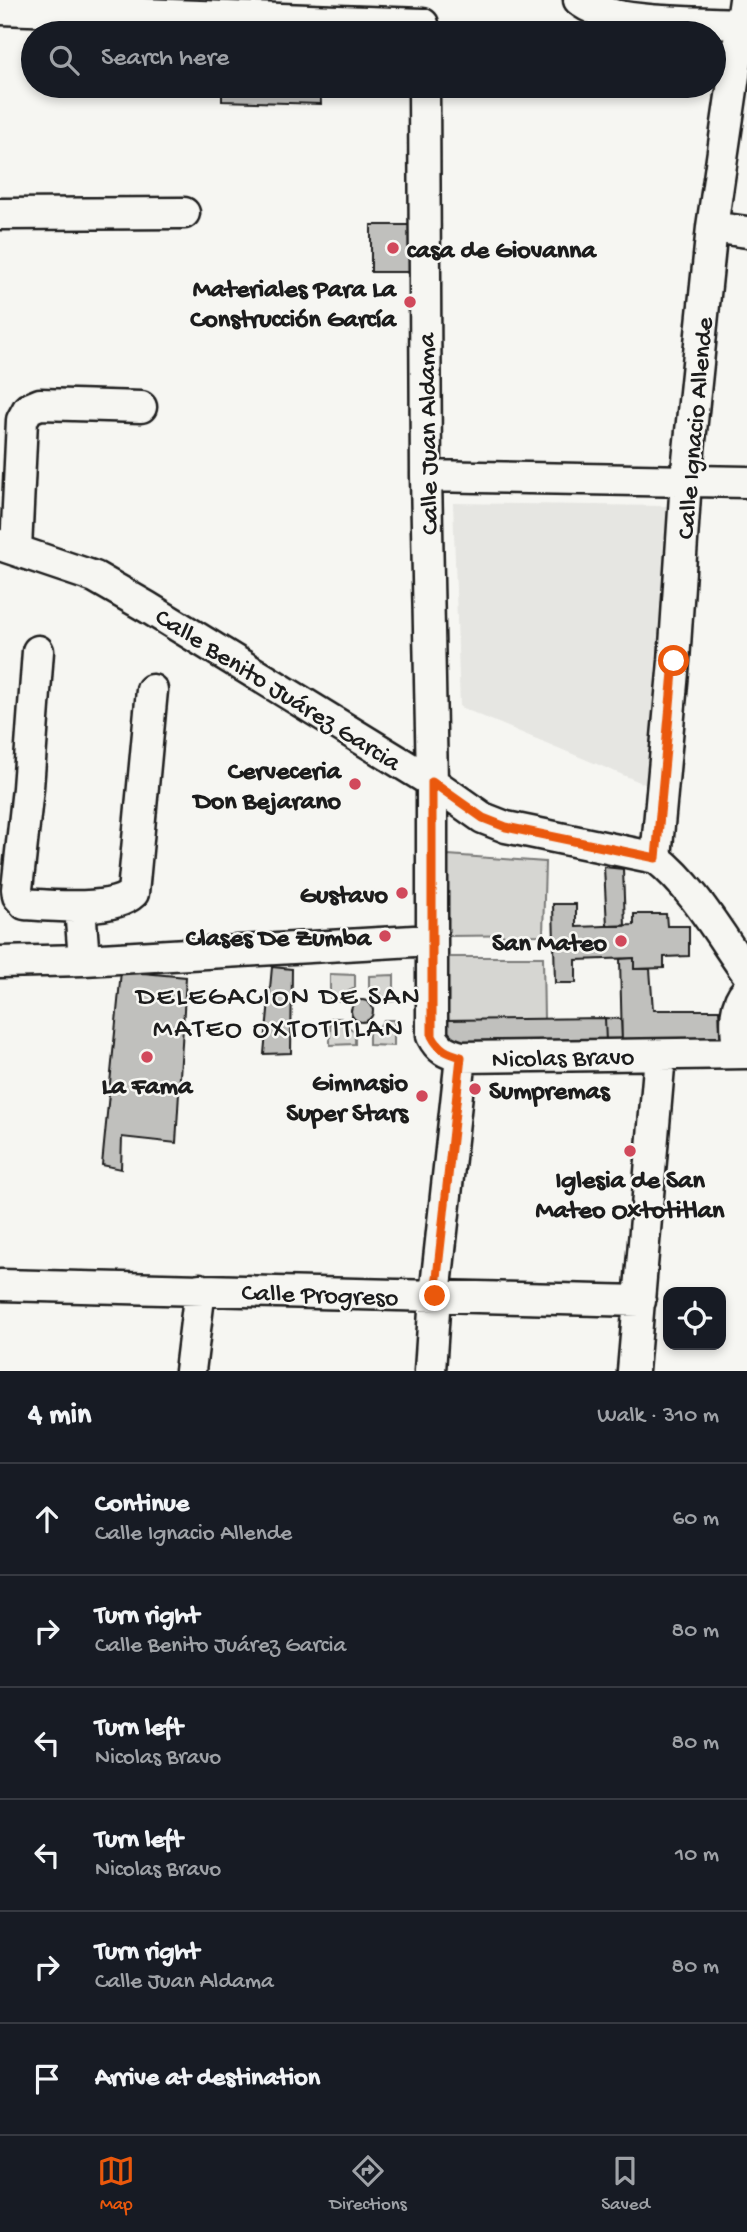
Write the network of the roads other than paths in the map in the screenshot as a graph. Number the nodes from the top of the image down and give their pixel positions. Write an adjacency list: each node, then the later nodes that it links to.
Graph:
1 (579, 0): 3 (street)
2 (0, 9): 4 (street)
3 (744, 12): 8 (street, Calle Ignacio Allende)
4 (420, 19)
5 (424, 98): 11 (street, Calle Juan Aldama)
6 (0, 214): 7 (street)
7 (184, 214)
8 (712, 227): 9 (street); 12 (street, Calle Ignacio Allende)
9 (747, 232)
10 (141, 407): 14 (street)
11 (426, 476): 12 (street); 17 (street, Calle Juan Aldama)
12 (685, 480): 13 (street); 18 (street, Calle Ignacio Allende)
13 (747, 482)
14 (8, 547): 17 (street, Calle Benito Juárez Garcia)
15 (38, 651): 19 (street)
16 (152, 690): 19 (street)
17 (432, 782): 18 (street, Calle Benito Juárez Garcia); 20 (street, Nicolas Bravo)
18 (656, 858): 21 (street)
19 (80, 907): 22 (street)
20 (430, 940): 22 (street); 28 (street, Nicolas Bravo)
21 (735, 940): 24 (street)
22 (84, 960): 23 (street)
23 (0, 962)
24 (747, 972)
25 (747, 990): 26 (street)
26 (742, 1053): 27 (street, Nicolas Bravo)
27 (660, 1055): 28 (street, Nicolas Bravo); 32 (street)
28 (461, 1057): 31 (street)
29 (0, 1285): 30 (street, Calle Progreso)
30 (200, 1289): 31 (street, Calle Progreso); 33 (street)
31 (435, 1296): 32 (street, Calle Progreso); 34 (street)
32 (640, 1301): 35 (street)
33 (190, 1371)
34 (430, 1371)
35 (633, 1371)

